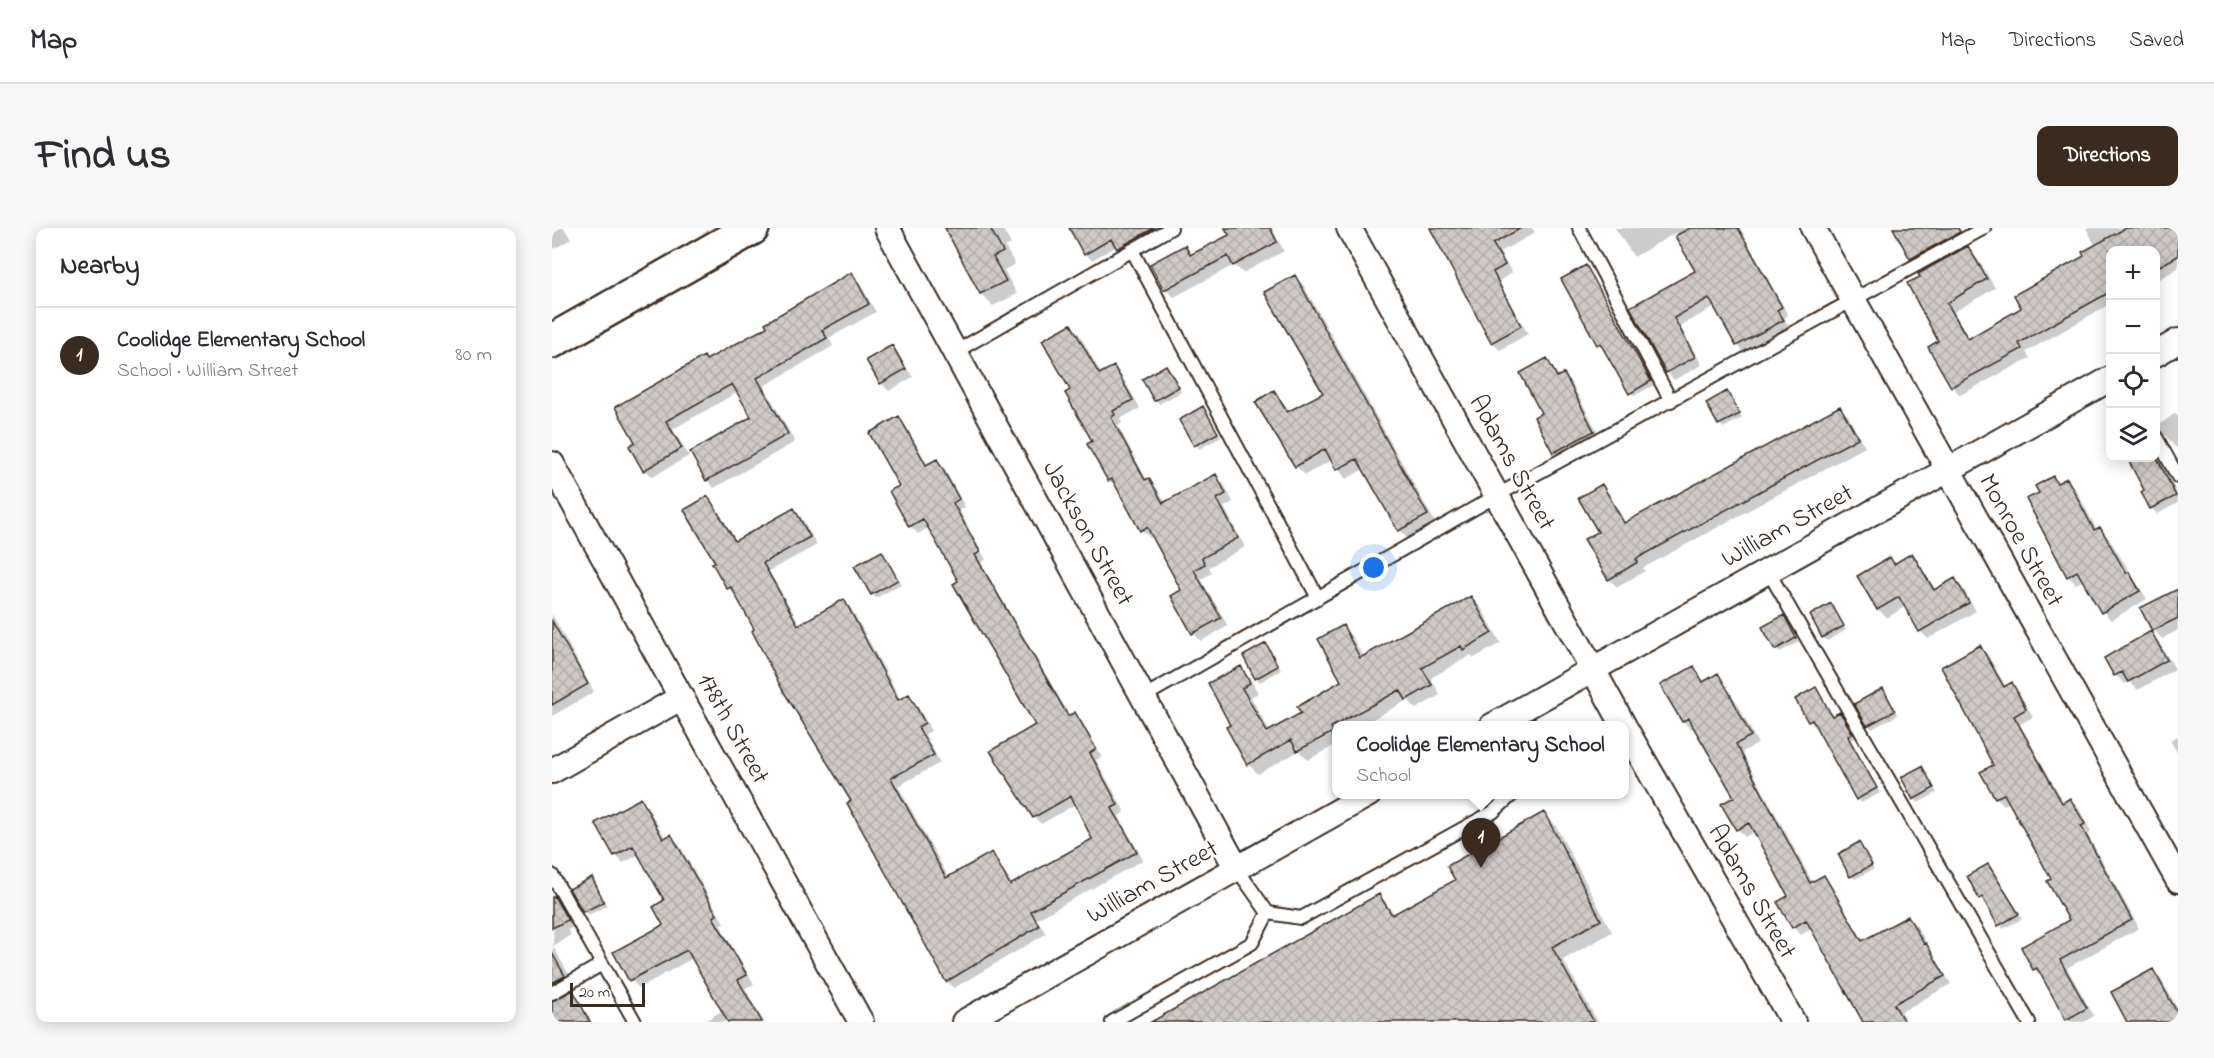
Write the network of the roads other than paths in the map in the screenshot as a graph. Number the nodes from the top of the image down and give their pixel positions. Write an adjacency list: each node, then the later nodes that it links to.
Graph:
1 (752, 228): 10 (street)
2 (886, 228): 12 (street, Jackson Street)
3 (1171, 228): 8 (lane)
4 (1349, 228): 20 (street, Adams Street)
5 (1579, 228): 15 (lane)
6 (1813, 228): 9 (street, Monroe Street)
7 (1984, 228): 9 (lane)
8 (1132, 250): 12 (lane); 22 (lane)
9 (1854, 301): 15 (lane); 18 (street, Monroe Street)
10 (552, 340)
11 (2178, 341): 13 (street)
12 (955, 352): 25 (street, Jackson Street)
13 (2160, 352)
14 (2106, 381): 18 (street, William Street)
15 (1671, 401): 20 (lane)
16 (2160, 444): 19 (lane)
17 (552, 464): 24 (street, 178th Street)
18 (1947, 470): 21 (street, William Street); 34 (street, Monroe Street)
19 (2178, 477)
20 (1496, 496): 22 (lane); 23 (street, Adams Street)
21 (1768, 571): 23 (street, William Street); 43 (lane)
22 (1318, 598): 25 (lane)
23 (1592, 670): 26 (street, William Street); 27 (street, Adams Street)
24 (682, 697): 29 (street); 39 (street, 178th Street)
25 (1143, 697): 32 (street, Jackson Street)
26 (1501, 721)
27 (1621, 721)
28 (1629, 736): 42 (street, Adams Street)
29 (552, 771)
30 (1362, 799): 32 (street, William Street)
31 (1508, 799): 35 (lane)
32 (1237, 869): 35 (lane); 40 (street, William Street)
33 (552, 875): 36 (lane)
34 (2178, 880)
35 (1268, 913): 41 (lane)
36 (602, 964): 37 (lane); 38 (lane)
37 (552, 993)
38 (635, 1022)
39 (861, 1022)
40 (964, 1022)
41 (1112, 1022)
42 (1793, 1022)
43 (2029, 1022)

